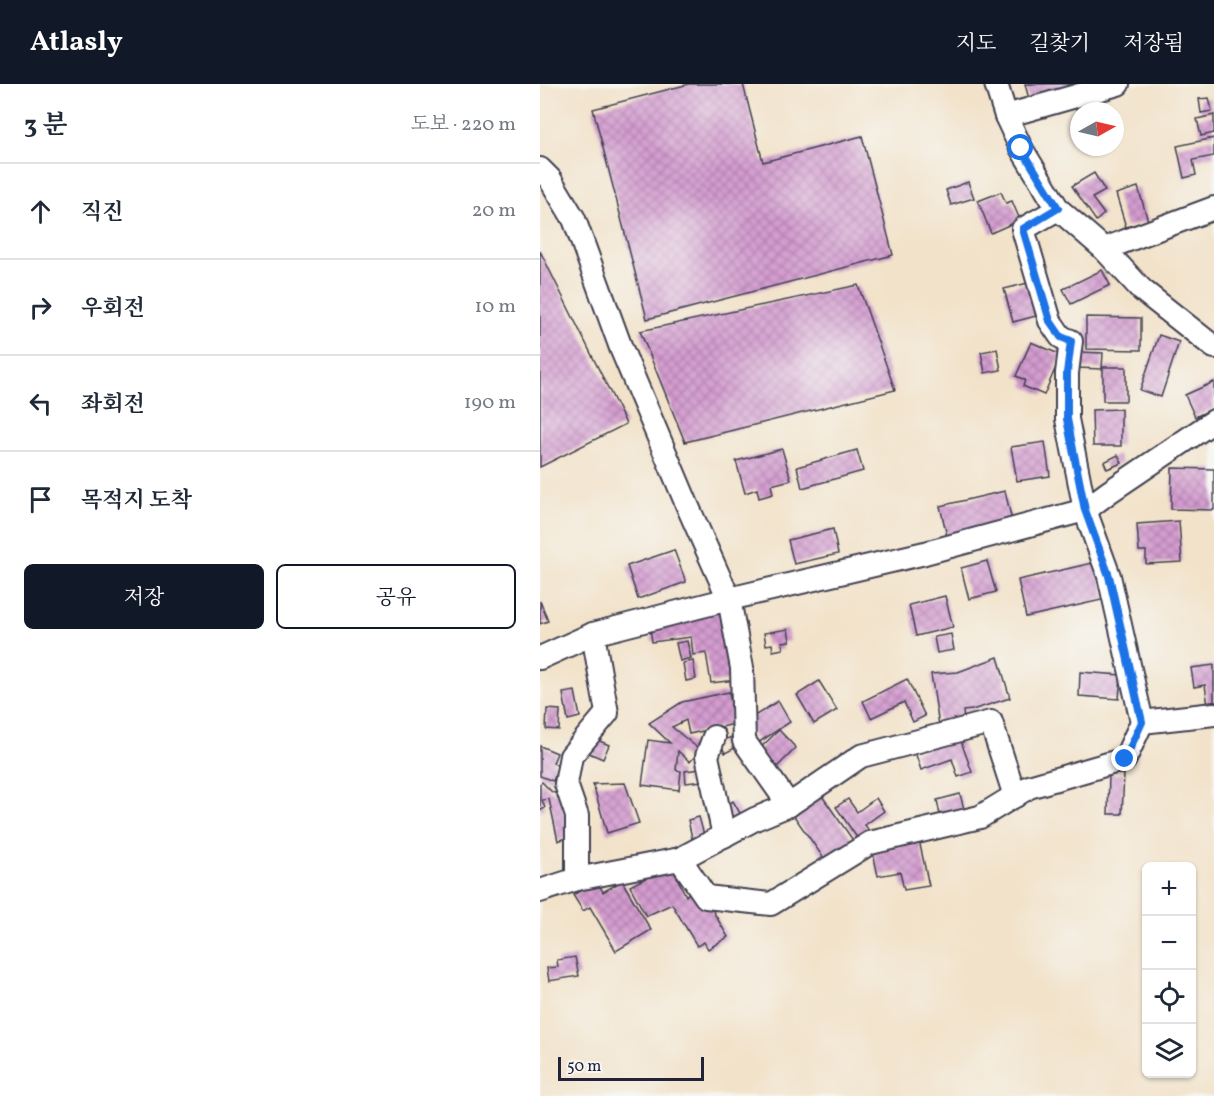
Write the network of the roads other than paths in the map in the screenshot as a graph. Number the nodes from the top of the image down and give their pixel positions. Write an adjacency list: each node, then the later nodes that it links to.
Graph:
1 (996, 84): 3 (street)
2 (1118, 84): 3 (street)
3 (1006, 116): 5 (street)
4 (540, 169): 11 (street)
5 (1058, 208): 7 (street); 10 (street)
6 (1214, 208): 7 (street)
7 (1104, 249): 8 (street)
8 (1214, 347)
9 (1214, 422): 10 (street)
10 (1085, 510): 11 (street); 15 (street)
11 (729, 599): 12 (street); 18 (street)
12 (593, 634): 13 (street); 21 (street)
13 (540, 658)
14 (1214, 714): 15 (street)
15 (1142, 722): 17 (street)
16 (714, 737): 19 (street)
17 (1016, 796): 18 (street); 20 (street)
18 (789, 805): 19 (street)
19 (724, 836): 20 (street)
20 (680, 859): 21 (street)
21 (577, 879): 22 (street)
22 (540, 891)

